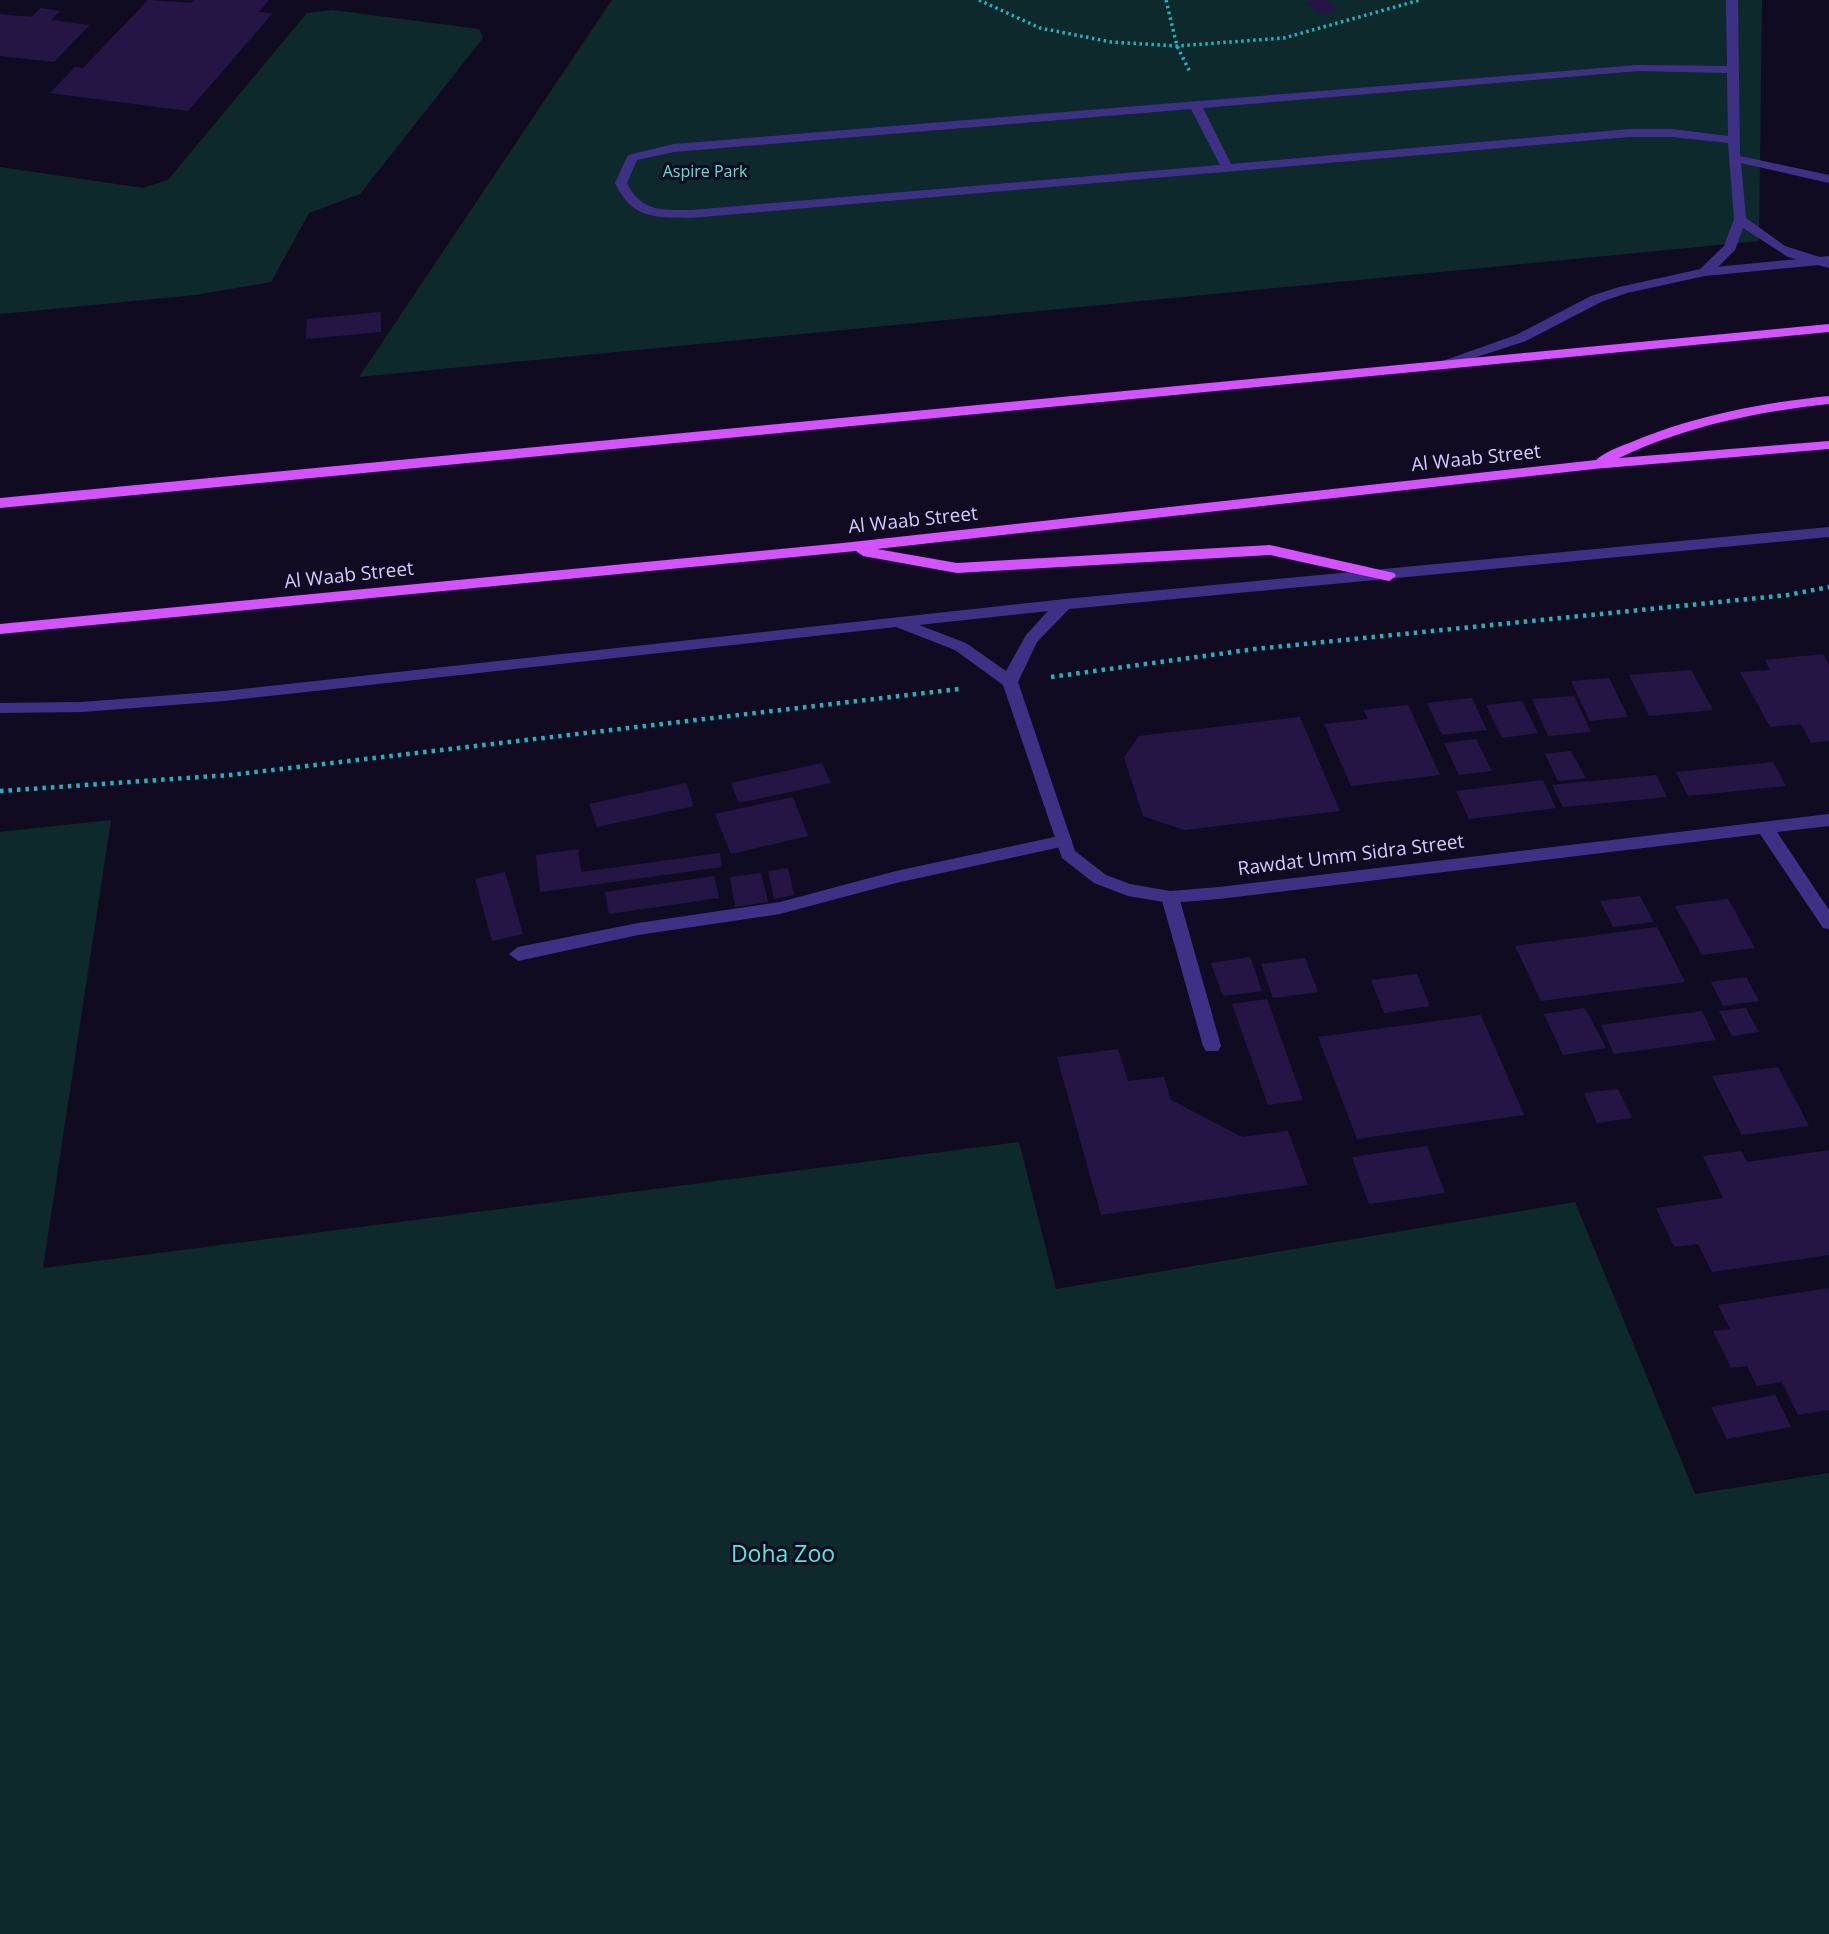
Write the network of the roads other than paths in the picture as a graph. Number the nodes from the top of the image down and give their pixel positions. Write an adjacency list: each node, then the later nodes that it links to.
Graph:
1 (1732, 0): 2 (street)
2 (1733, 70): 3 (street); 4 (street)
3 (1196, 106): 6 (street); 6 (street)
4 (1733, 140): 5 (street); 6 (street)
5 (1734, 159): 7 (street); 8 (street)
6 (1228, 169)
7 (1829, 179)
8 (1740, 219): 9 (street); 11 (street)
9 (1812, 262): 10 (street); 11 (street)
10 (1829, 262)
11 (1705, 272): 13 (street)
12 (1829, 328): 13 (main road)
13 (1418, 369): 17 (main road)
14 (1829, 400): 16 (main road)
15 (1829, 445): 16 (main road, Al Waab Street)
16 (1594, 465): 19 (main road, Al Waab Street)
17 (0, 503)
18 (1829, 532): 20 (street)
19 (843, 548): 20 (main road); 23 (main road, Al Waab Street)
20 (1388, 576): 21 (street)
21 (1065, 604): 22 (street); 24 (street)
22 (886, 622): 24 (street); 25 (street)
23 (0, 629)
24 (1010, 682): 28 (street, Rawdat Umm Sidra Street)
25 (0, 708)
26 (1829, 820): 27 (street, Rawdat Umm Sidra Street)
27 (1765, 828): 29 (street, Rawdat Umm Sidra Street); 30 (street)
28 (1064, 841): 29 (street, Rawdat Umm Sidra Street); 31 (street)
29 (1170, 897): 32 (street)
30 (1829, 923)
31 (518, 954)
32 (1212, 1046)

